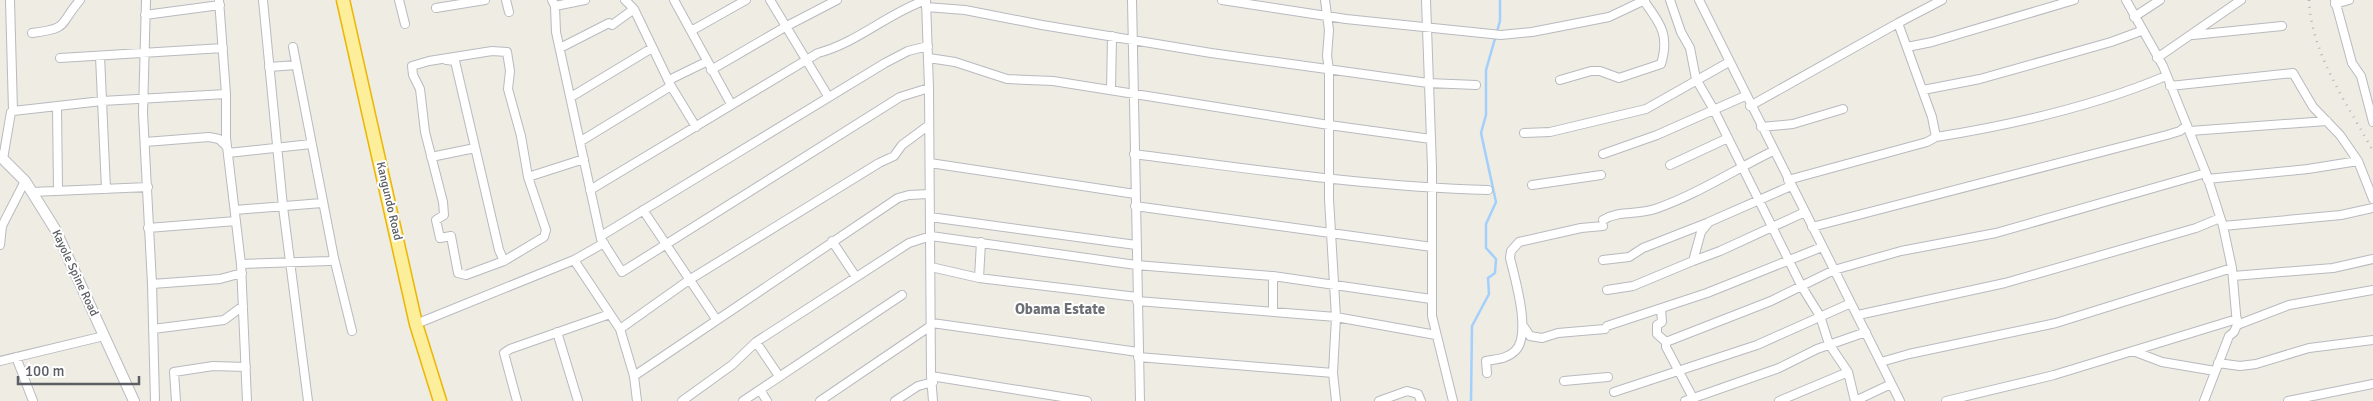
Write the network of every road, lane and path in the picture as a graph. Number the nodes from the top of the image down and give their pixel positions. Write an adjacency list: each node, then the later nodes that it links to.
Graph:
1 (6, 0): 35 (street)
2 (10, 0): 35 (street)
3 (146, 0): 37 (street)
4 (263, 0): 67 (street)
5 (343, 0): 198 (highway, Kangundo Road)
6 (399, 0): 41 (street)
7 (485, 0): 33 (street)
8 (506, 0): 36 (street)
9 (585, 0): 32 (street)
10 (625, 0): 34 (street)
11 (674, 0): 47 (street)
12 (746, 0): 47 (street)
13 (770, 0): 43 (street)
14 (837, 0): 43 (street)
15 (1132, 0): 50 (street)
16 (1222, 0): 38 (street)
17 (1326, 0): 38 (street)
18 (1426, 0): 44 (street)
19 (1645, 0): 44 (street); 72 (street)
20 (1670, 0): 71 (street)
21 (1699, 0): 65 (street)
22 (1942, 0): 40 (street)
23 (2074, 0): 53 (street)
24 (2126, 0): 39 (street)
25 (2160, 0): 39 (street)
26 (2241, 0): 48 (street)
27 (2349, 0): 30 (street)
28 (78, 1): 46 (street)
29 (926, 2): 49 (street); 51 (street); 63 (street)
30 (2335, 2): 94 (street)
31 (219, 3): 37 (street); 54 (street)
32 (554, 3): 55 (street)
33 (436, 8)
34 (634, 9): 55 (street); 56 (street)
35 (10, 12): 92 (street)
36 (509, 12)
37 (145, 14): 57 (street)
38 (1327, 16): 44 (street); 68 (street)
39 (2134, 17): 45 (street)
40 (1898, 23): 53 (street); 89 (street)
41 (405, 24)
42 (2282, 26): 48 (street)
43 (785, 27): 63 (street); 69 (street)
44 (1426, 28): 74 (street)
45 (2141, 31): 61 (street); 79 (street)
46 (32, 32)
47 (691, 32): 64 (street)
48 (2192, 35): 61 (street)
49 (1112, 36): 50 (street); 78 (street)
50 (1133, 40): 68 (street); 81 (street)
51 (928, 46): 60 (street); 82 (street)
52 (293, 47): 66 (street)
53 (1907, 47): 79 (street)
54 (223, 48): 57 (street); 80 (street)
55 (560, 48): 84 (street)
56 (652, 48): 73 (street); 84 (street)
57 (143, 53): 58 (street); 85 (street)
58 (100, 56): 59 (street); 86 (street)
59 (60, 58)
60 (929, 58): 77 (street); 78 (street)
61 (2157, 58): 70 (street)
62 (444, 59): 108 (street); 113 (street); 122 (street)
63 (807, 60): 82 (street); 87 (street)
64 (706, 62): 69 (street); 73 (street)
65 (1729, 62): 71 (street); 83 (street)
66 (296, 65): 67 (street); 106 (street)
67 (269, 67): 107 (street)
68 (1329, 69): 74 (street); 96 (street)
69 (711, 70): 87 (street)
70 (2166, 76): 76 (street); 101 (street)
71 (1696, 79): 91 (street); 100 (street)
72 (1560, 80)
73 (670, 83): 97 (street); 104 (street)
74 (1428, 83): 75 (street); 103 (street)
75 (1476, 85)
76 (2170, 86): 93 (street); 99 (street)
77 (929, 88): 95 (street); 157 (street)
78 (1111, 90): 81 (street)
79 (1923, 90): 101 (street)
80 (226, 94): 85 (street); 109 (street)
81 (1133, 94): 96 (street); 111 (street)
82 (828, 96): 143 (street)
83 (1745, 96): 89 (street); 91 (street)
84 (571, 97): 104 (street)
85 (143, 100): 86 (street); 105 (street)
86 (102, 101): 88 (street); 128 (street)
87 (731, 104): 97 (street)
88 (56, 106): 92 (street); 130 (street)
89 (1750, 106): 98 (street)
90 (1843, 109): 98 (street)
91 (1714, 110): 102 (street); 112 (street)
92 (13, 111): 114 (street)
93 (2327, 121): 99 (street); 116 (street)
94 (2373, 122)
95 (929, 125): 117 (street); 179 (street)
96 (1329, 125): 103 (street); 123 (street)
97 (696, 126): 131 (street)
98 (1761, 127): 110 (street)
99 (2188, 128): 121 (street); 150 (street)
100 (1524, 133)
101 (1936, 137): 125 (street)
102 (1728, 138): 118 (street); 119 (street)
103 (1431, 139): 129 (street)
104 (581, 141): 115 (street)
105 (145, 142): 109 (street); 127 (street)
106 (311, 144): 107 (street); 138 (street)
107 (277, 148): 109 (street); 140 (street)
108 (475, 148): 113 (street); 167 (street)
109 (228, 150): 142 (street)
110 (1773, 151): 119 (street); 125 (street)
111 (1134, 154): 123 (street); 135 (street)
112 (1603, 154)
113 (432, 157): 167 (street)
114 (1, 158): 124 (main road, Kayole Spine Road)
115 (584, 159): 122 (street); 131 (street)
116 (2358, 161): 121 (street); 137 (street)
117 (930, 163): 134 (street); 135 (street)
118 (1670, 165)
119 (1742, 166): 136 (street); 200 (street)
120 (1601, 176): 126 (street)
121 (2206, 176): 148 (street); 173 (street)
122 (528, 177): 167 (street)
123 (1330, 179): 129 (street); 152 (street)
124 (25, 181): 133 (main road, Kayole Spine Road); 159 (street)
125 (1790, 183): 136 (street); 144 (street)
126 (1532, 185)
127 (148, 187): 128 (street); 151 (street)
128 (106, 188): 130 (street)
129 (1432, 189): 132 (street); 160 (street)
130 (58, 190): 133 (street)
131 (590, 190): 154 (street)
132 (1488, 190)
133 (32, 192): 207 (main road, Kayole Spine Road)
134 (930, 194): 145 (street); 155 (street)
135 (1135, 194): 139 (street)
136 (1759, 198): 147 (street); 149 (street)
137 (2373, 199)
138 (322, 202): 140 (street); 162 (street)
139 (1135, 206): 152 (street); 158 (street)
140 (283, 207): 142 (street); 170 (street)
141 (2373, 208): 148 (street)
142 (235, 210): 146 (street)
143 (643, 210): 154 (street); 157 (street)
144 (1805, 212): 149 (street); 150 (street)
145 (930, 217): 153 (street); 158 (street)
146 (236, 221): 151 (street); 169 (street)
147 (1709, 222): 166 (street); 168 (street)
148 (2221, 222): 174 (street); 193 (street)
149 (1772, 226): 163 (street); 168 (street)
150 (1812, 227): 161 (street)
151 (148, 228): 180 (street)
152 (1332, 231): 160 (street); 181 (street)
153 (931, 236): 156 (street); 172 (street); 176 (street)
154 (602, 239): 157 (street); 165 (street)
155 (832, 241): 176 (street); 196 (street)
156 (982, 242): 171 (street); 178 (street)
157 (667, 244): 179 (street)
158 (1136, 245): 171 (street)
159 (0, 246)
160 (1432, 247): 186 (street)
161 (1822, 247): 163 (street); 173 (street)
162 (334, 258): 170 (street); 203 (street)
163 (1788, 259): 182 (street); 190 (street)
164 (2373, 259): 174 (street)
165 (574, 260): 192 (street); 198 (street)
166 (1603, 260)
167 (504, 261)
168 (1693, 261): 183 (street)
169 (241, 264): 170 (street); 175 (street)
170 (290, 264): 238 (street)
171 (1136, 265): 177 (street); 187 (street)
172 (931, 267): 178 (street); 199 (street)
173 (1834, 270): 182 (street); 188 (street)
174 (2233, 272): 197 (street); 216 (street)
175 (242, 273): 180 (street); 189 (street)
176 (856, 276): 209 (street)
177 (1273, 276): 181 (street); 191 (street)
178 (979, 278): 187 (street)
179 (689, 280): 196 (street); 202 (street)
180 (152, 284): 201 (street)
181 (1334, 284): 186 (street); 195 (street)
182 (1802, 287): 194 (street); 210 (street)
183 (1607, 290)
184 (2373, 290): 197 (street)
185 (902, 295): 224 (street)
186 (1432, 298): 206 (street)
187 (1137, 299): 191 (street); 213 (street)
188 (1851, 303): 193 (street); 194 (street)
189 (243, 306): 201 (street); 217 (street)
190 (1661, 309): 200 (street); 210 (street)
191 (1273, 312): 195 (street)
192 (610, 314): 202 (street); 204 (street)
193 (1858, 315): 205 (street)
194 (1820, 316): 211 (street); 219 (street)
195 (1336, 317): 206 (street); 221 (street)
196 (716, 319): 223 (street)
197 (2237, 322): 212 (street); 218 (street)
198 (416, 324): 239 (highway, Kangundo Road)
199 (932, 324): 213 (street); 226 (street); 246 (street)
200 (1524, 327): 222 (street)
201 (153, 329): 235 (street)
202 (620, 329): 223 (street)
203 (352, 331)
204 (557, 332): 240 (street); 241 (street)
205 (1866, 332): 211 (street); 216 (street)
206 (1436, 335): 254 (street)
207 (104, 336): 214 (street); 234 (main road, Kayole Spine Road)
208 (2373, 340): 218 (street)
209 (756, 342): 224 (street); 243 (street)
210 (1666, 342): 219 (street)
211 (1829, 344): 220 (street); 232 (street)
212 (2133, 351): 218 (street); 258 (street)
213 (1138, 354): 221 (street); 250 (street)
214 (16, 357): 215 (street); 233 (street)
215 (0, 361)
216 (1881, 362): 228 (street)
217 (246, 367): 236 (street); 237 (street)
218 (2216, 367): 259 (street)
219 (1678, 371): 231 (street); 232 (street)
220 (1848, 372): 255 (street); 256 (street)
221 (1334, 373): 251 (street)
222 (1487, 373)
223 (634, 376): 242 (street)
224 (780, 376): 230 (street)
225 (1608, 377): 227 (street)
226 (932, 379): 247 (street); 248 (street); 249 (street)
227 (1564, 381)
228 (1891, 384): 256 (street); 257 (street)
229 (2373, 384): 260 (street)
230 (760, 390): 244 (street); 245 (street)
231 (1614, 392)
232 (1689, 400)
233 (34, 401)
234 (134, 401)
235 (155, 401)
236 (176, 401)
237 (247, 401)
238 (308, 401)
239 (440, 401)
240 (517, 401)
241 (578, 401)
242 (637, 401)
243 (682, 401)
244 (743, 401)
245 (767, 401)
246 (820, 401)
247 (895, 401)
248 (933, 401)
249 (1087, 401)
250 (1140, 401)
251 (1336, 401)
252 (1379, 401): 253 (street)
253 (1421, 401)
254 (1453, 401)
255 (1779, 401)
256 (1855, 401)
257 (1900, 401)
258 (1946, 401)
259 (2204, 401)
260 (2288, 401)

